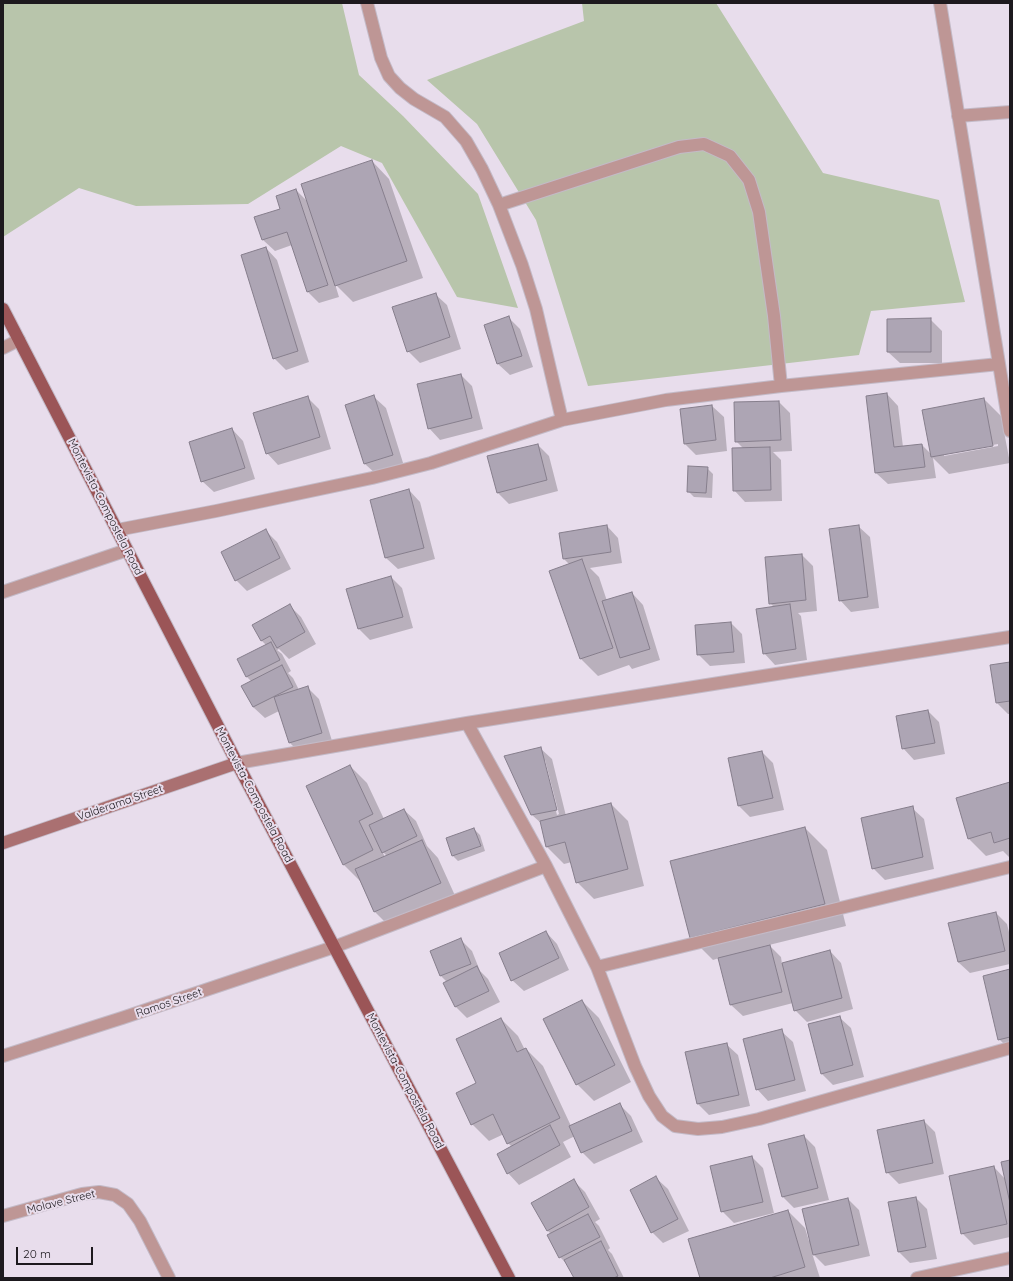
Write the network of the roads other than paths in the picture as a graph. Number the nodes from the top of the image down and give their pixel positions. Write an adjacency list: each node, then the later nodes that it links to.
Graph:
1 (366, 3): 5 (street)
2 (940, 3): 4 (street)
3 (1010, 112): 4 (street)
4 (958, 116): 9 (street)
5 (499, 205): 11 (street); 12 (street)
6 (3, 309): 7 (main road, Montevista-Compostela Road)
7 (19, 340): 8 (street); 14 (main road, Montevista-Compostela Road)
8 (3, 348)
9 (999, 364): 10 (street); 11 (street)
10 (1006, 385): 13 (street)
11 (781, 386): 12 (street)
12 (562, 420): 14 (street)
13 (1010, 431)
14 (117, 530): 15 (main road, Montevista-Compostela Road)
15 (127, 550): 16 (street); 19 (main road, Montevista-Compostela Road)
16 (3, 592)
17 (1010, 637): 18 (street)
18 (467, 723): 19 (street); 21 (street)
19 (237, 763): 20 (street, Valderama Street); 23 (main road, Montevista-Compostela Road)
20 (3, 843)
21 (546, 866): 23 (street, Ramos Street); 24 (street)
22 (1010, 867): 24 (street)
23 (334, 947): 26 (street, Ramos Street); 30 (main road, Montevista-Compostela Road)
24 (596, 967): 25 (street)
25 (1010, 1048)
26 (3, 1056)
27 (3, 1216): 29 (street, Molave Street)
28 (1010, 1258): 31 (street)
29 (169, 1278)
30 (509, 1278)
31 (917, 1278)

